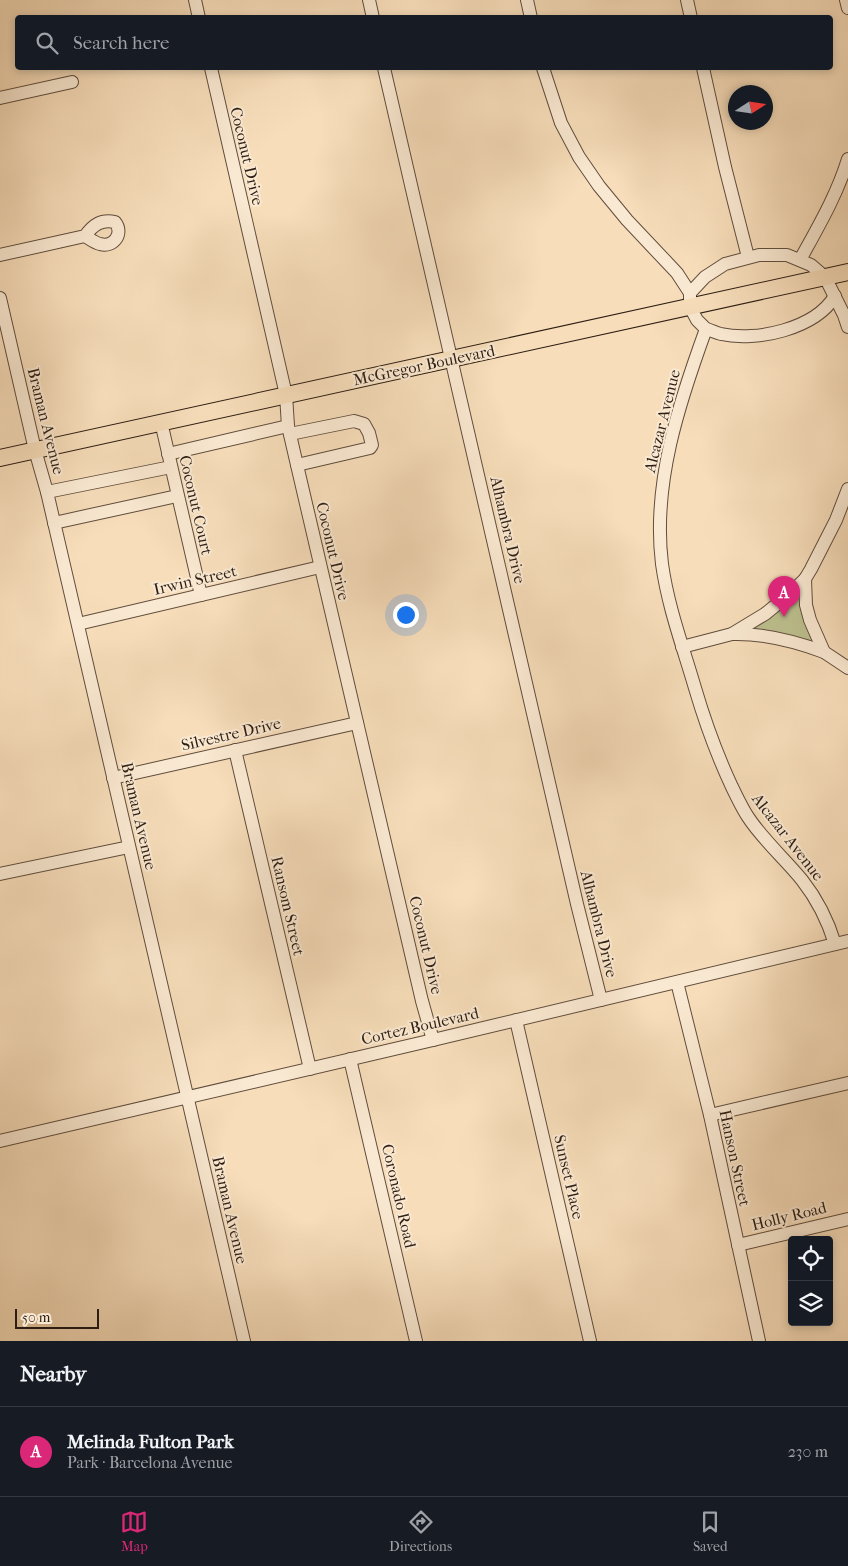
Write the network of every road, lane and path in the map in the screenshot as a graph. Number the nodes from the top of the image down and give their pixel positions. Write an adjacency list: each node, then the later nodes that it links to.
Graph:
1 (195, 0): 7 (street)
2 (369, 0): 8 (street)
3 (527, 0): 9 (street)
4 (687, 0): 10 (street)
5 (846, 0): 6 (street)
6 (848, 8)
7 (198, 15)
8 (372, 15)
9 (530, 15)
10 (690, 15)
11 (211, 70): 30 (street, Coconut Drive)
12 (384, 70): 29 (street, Alhambra Drive)
13 (543, 70): 26 (street)
14 (703, 70): 20 (street)
15 (72, 82): 16 (street)
16 (0, 98)
17 (848, 158): 21 (street)
18 (85, 236): 19 (street)
19 (0, 254)
20 (748, 258): 21 (street); 26 (street)
21 (800, 260): 23 (street)
22 (848, 272): 23 (main road, McGregor Boulevard)
23 (825, 277): 24 (street); 26 (main road, McGregor Boulevard)
24 (835, 296): 27 (street); 28 (street)
25 (0, 298): 33 (street, Braman Avenue)
26 (690, 300): 28 (street); 29 (main road, McGregor Boulevard)
27 (848, 327)
28 (706, 329): 48 (street, Alcazar Avenue)
29 (451, 359): 30 (main road, McGregor Boulevard); 59 (street, Alhambra Drive)
30 (286, 395): 31 (main road, McGregor Boulevard); 32 (street, Coconut Drive)
31 (161, 422): 33 (main road, McGregor Boulevard); 34 (street, Coconut Court)
32 (289, 430): 34 (street); 36 (street, Coconut Drive); 36 (street)
33 (35, 450): 35 (main road, McGregor Boulevard); 39 (street, Braman Avenue)
34 (168, 454): 37 (street, Coconut Court)
35 (0, 458)
36 (297, 465): 43 (street, Coconut Drive)
37 (171, 467): 39 (street); 41 (street, Coconut Court)
38 (848, 489): 40 (street)
39 (47, 492): 42 (street, Braman Avenue)
40 (848, 493): 44 (street)
41 (177, 496): 42 (street); 45 (street, Coconut Court)
42 (54, 523): 46 (street, Braman Avenue)
43 (320, 568): 45 (street, Irwin Street); 51 (street, Coconut Drive)
44 (804, 579): 47 (street); 49 (street)
45 (201, 594): 46 (street, Irwin Street)
46 (78, 624): 53 (street, Braman Avenue)
47 (732, 634): 48 (street); 49 (street)
48 (682, 647): 57 (street, Alcazar Avenue)
49 (824, 652): 50 (street)
50 (848, 668)
51 (357, 723): 52 (street, Silvestre Drive); 61 (street, Coconut Drive)
52 (235, 750): 53 (street, Silvestre Drive); 63 (street, Ransom Street)
53 (113, 778): 54 (street, Braman Avenue)
54 (129, 847): 55 (street); 65 (street, Braman Avenue)
55 (0, 874)
56 (848, 941): 57 (street, Cortez Boulevard)
57 (835, 944): 58 (street, Cortez Boulevard)
58 (678, 982): 59 (street, Cortez Boulevard); 66 (street, Hanson Street)
59 (600, 1000): 60 (street, Cortez Boulevard)
60 (516, 1020): 61 (street, Cortez Boulevard); 72 (street, Sunset Place)
61 (433, 1040): 62 (street, Cortez Boulevard)
62 (350, 1060): 63 (street, Cortez Boulevard); 71 (street, Coronado Road)
63 (310, 1069): 65 (street, Cortez Boulevard)
64 (848, 1083): 66 (street)
65 (187, 1098): 67 (street, Cortez Boulevard); 70 (street, Braman Avenue)
66 (710, 1115): 69 (street, Hanson Street)
67 (0, 1141)
68 (848, 1219): 69 (street, Holly Road)
69 (738, 1246): 73 (street, Hanson Street)
70 (244, 1341)
71 (416, 1341)
72 (590, 1341)
73 (759, 1341)

